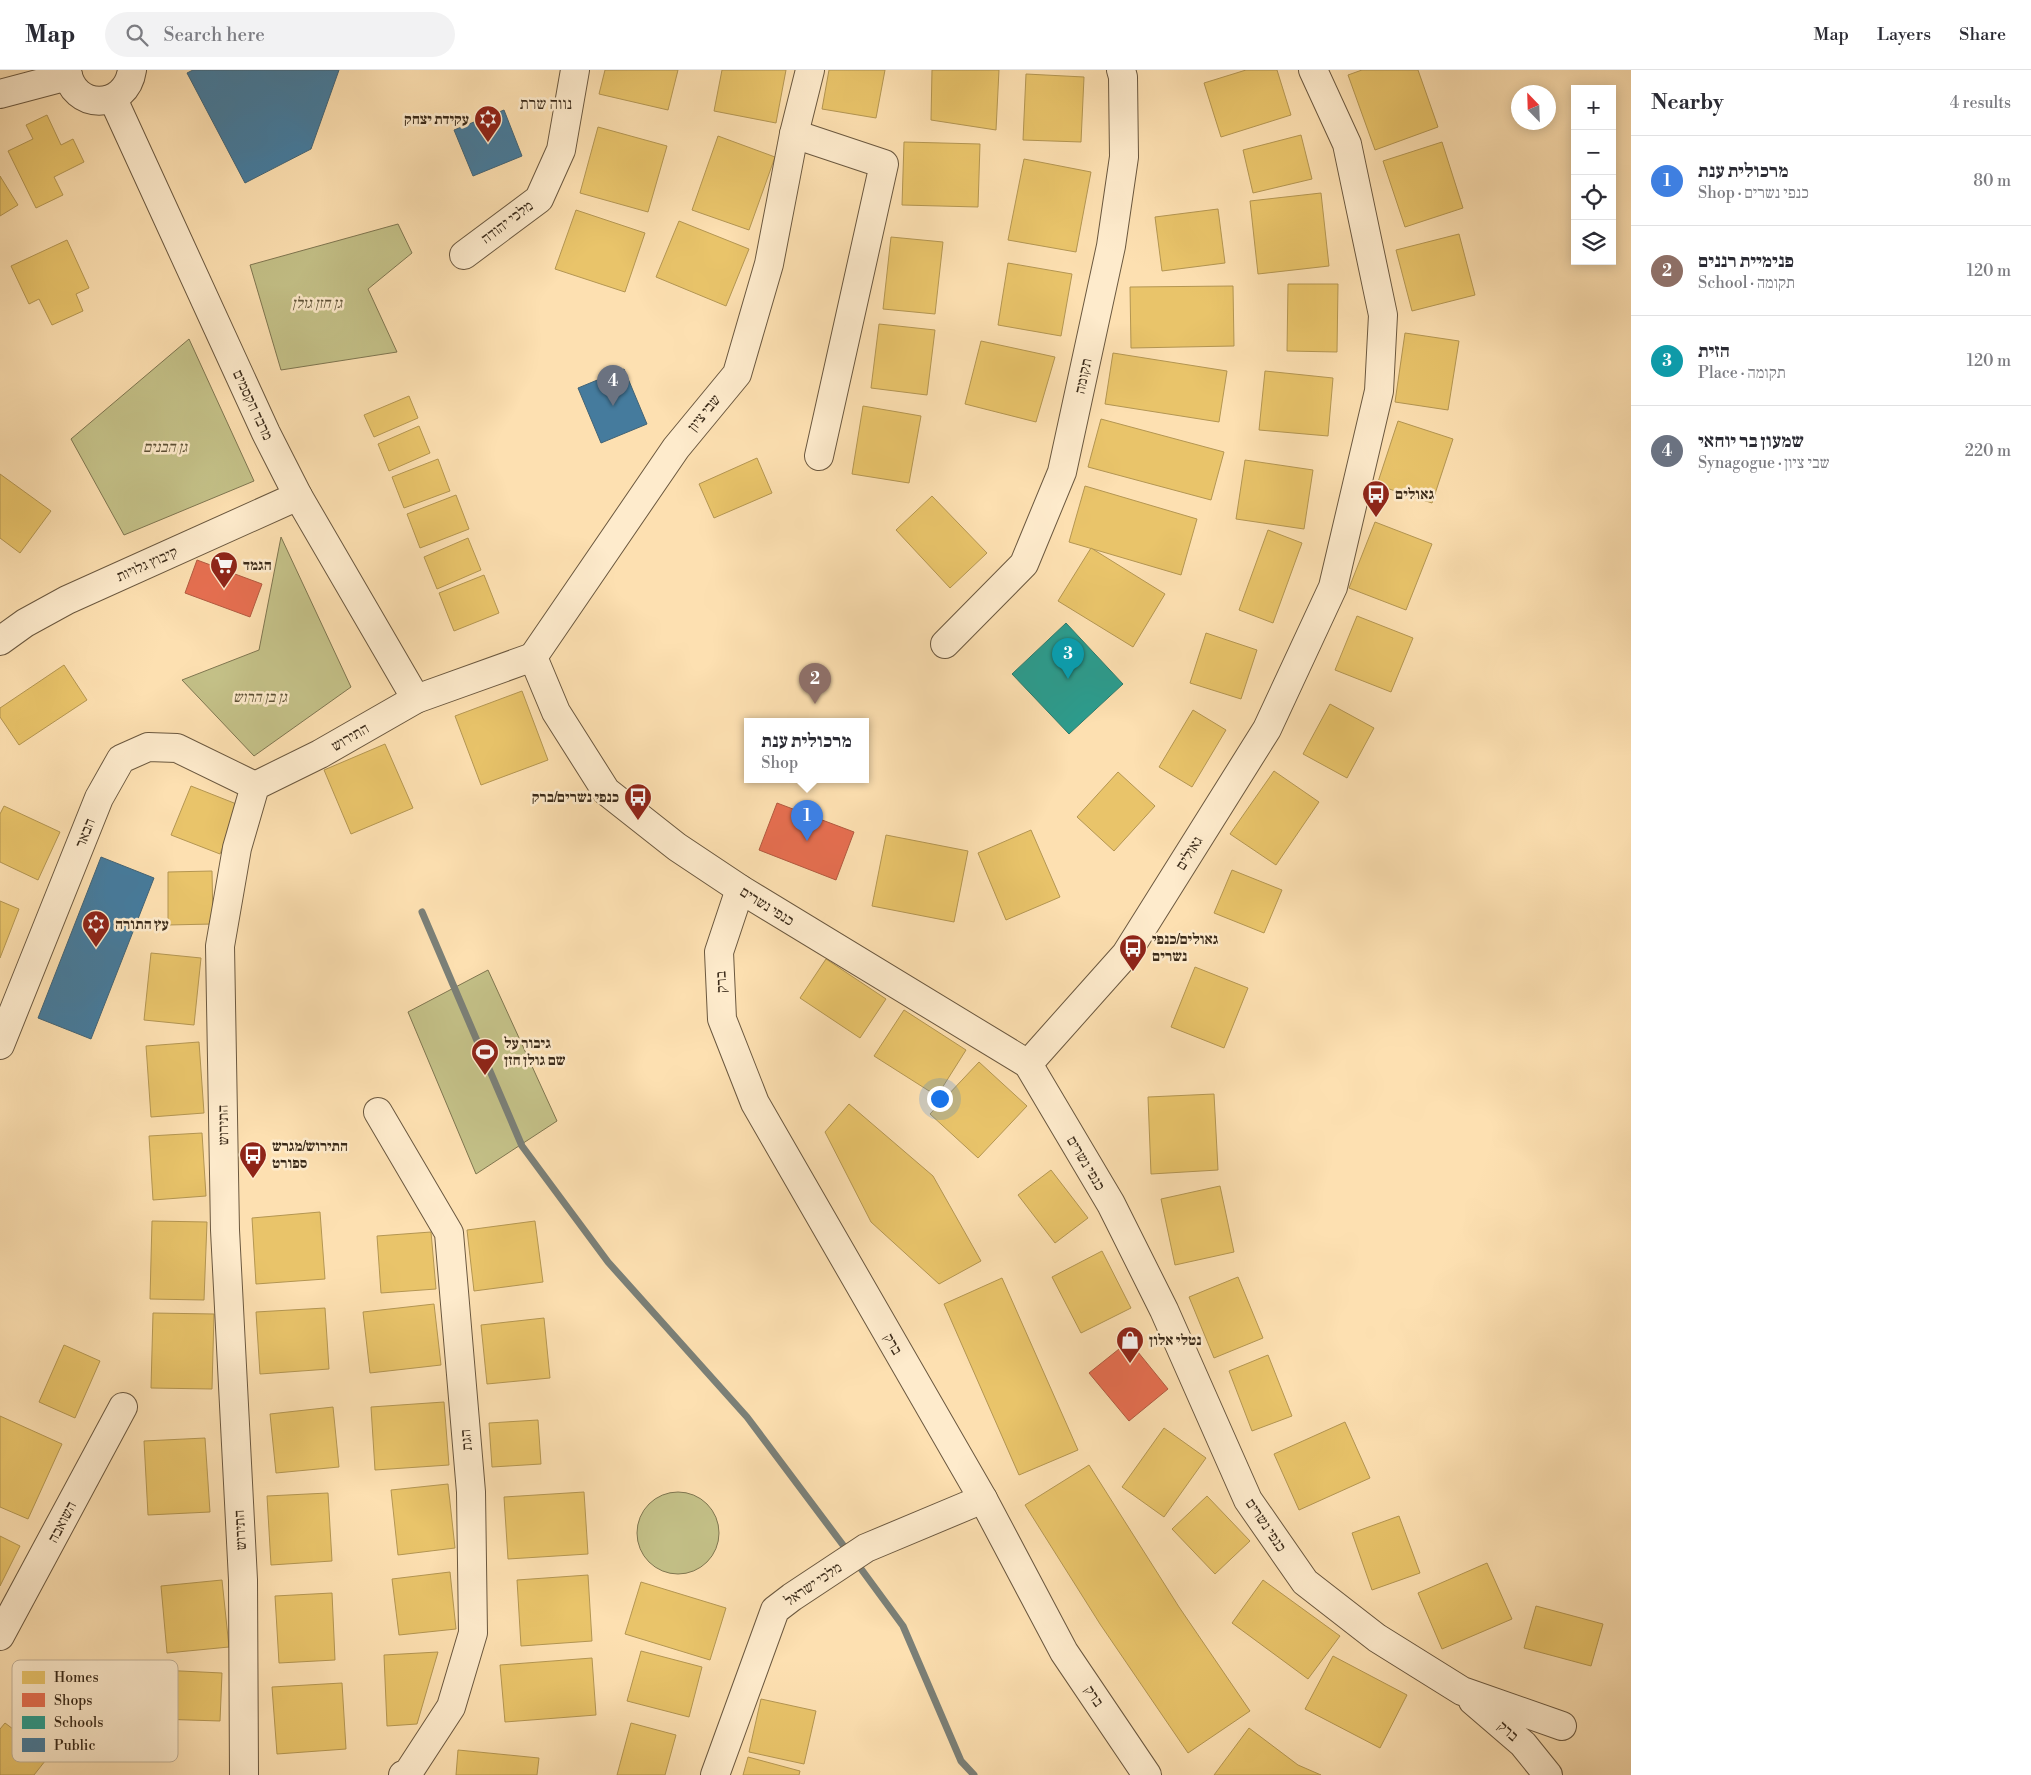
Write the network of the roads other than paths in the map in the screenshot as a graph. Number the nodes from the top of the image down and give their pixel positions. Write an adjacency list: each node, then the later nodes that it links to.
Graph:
1 (132, 70): 8 (street)
2 (575, 70): 10 (street, מלכי יהודה)
3 (810, 70): 9 (street, שבי ציון)
4 (1121, 70): 14 (street, תקומה)
5 (1313, 70): 20 (street, גאולים)
6 (68, 73): 7 (street); 8 (street)
7 (0, 94)
8 (113, 99): 12 (street, מרבד הקסמים)
9 (794, 134): 11 (street); 15 (street, שבי ציון)
10 (464, 255)
11 (818, 456)
12 (298, 496): 13 (street, קיבוץ גלויות); 16 (street, מרבד הקסמים)
13 (0, 641)
14 (945, 644)
15 (533, 657): 16 (street, התירוש); 18 (street, כנפי נשרים)
16 (416, 699): 17 (street, התירוש)
17 (255, 786): 19 (street, הבאר); 28 (street, התירוש)
18 (740, 890): 20 (street, כנפי נשרים); 23 (street, ברק)
19 (0, 1044)
20 (1028, 1064): 25 (street, כנפי נשרים)
21 (378, 1112): 27 (street, הגת)
22 (123, 1407): 24 (street, השואבה)
23 (983, 1499): 29 (street, מלכי ישראל); 30 (street, ברק)
24 (0, 1636)
25 (1462, 1691): 26 (street, כנפי נשרים); 31 (street, ברק)
26 (1562, 1726)
27 (406, 1774)
28 (244, 1775)
29 (715, 1775)
30 (1147, 1775)
31 (1548, 1775)

